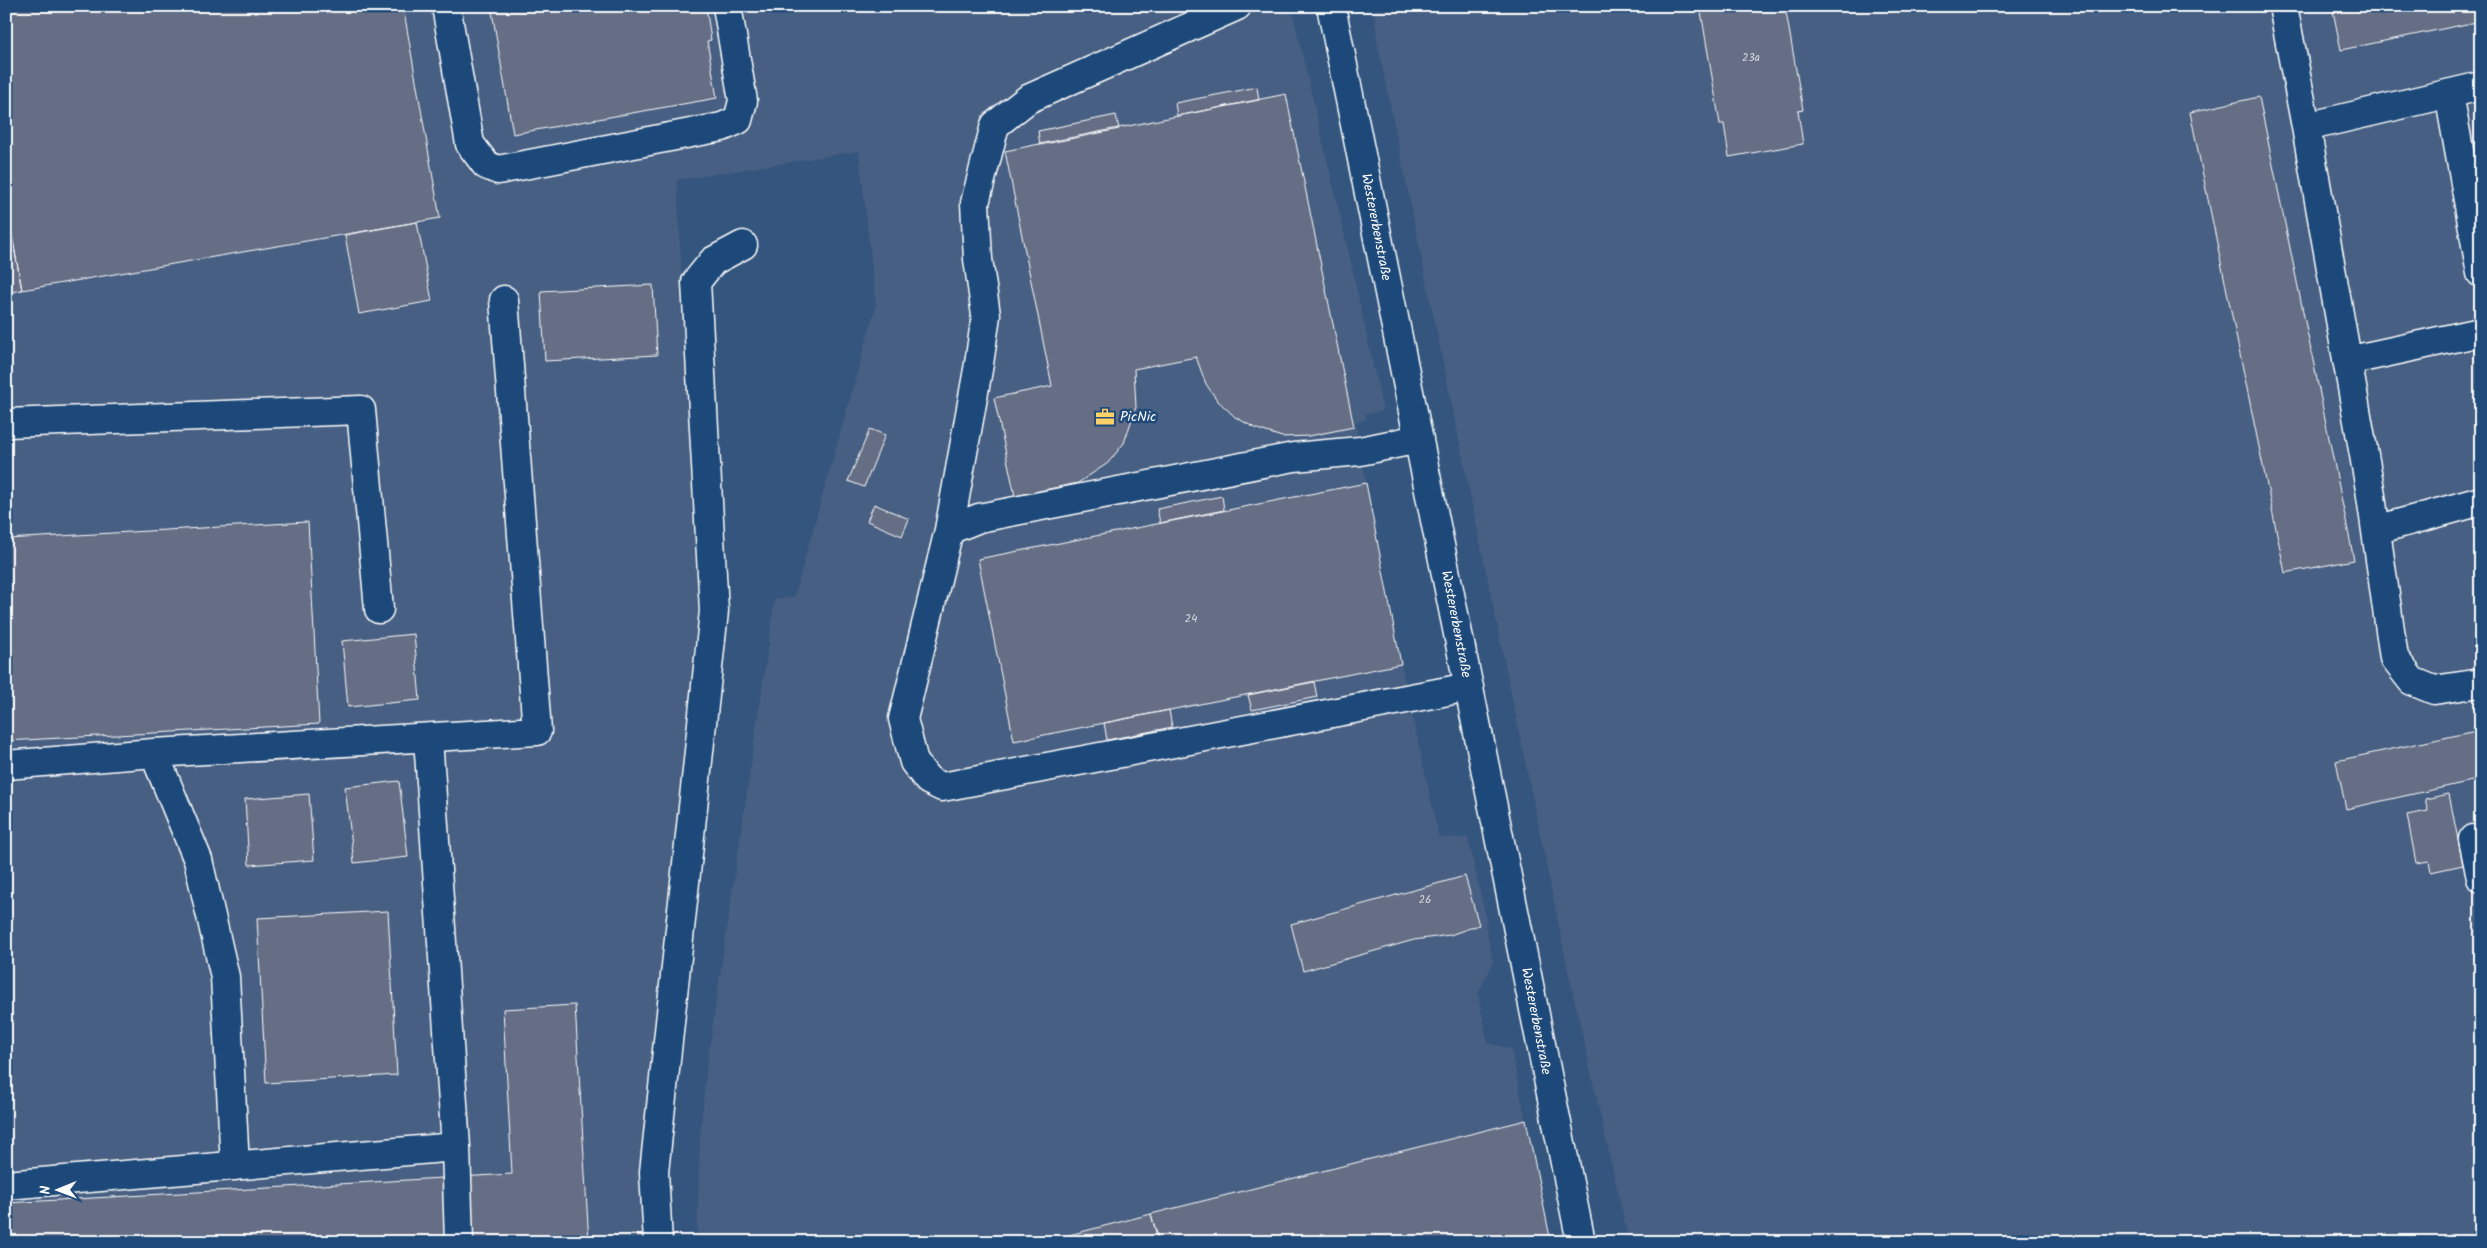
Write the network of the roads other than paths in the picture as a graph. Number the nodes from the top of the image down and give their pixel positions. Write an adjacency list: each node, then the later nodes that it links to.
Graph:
1 (446, 6): 2 (street)
2 (727, 6)
3 (1237, 6): 17 (street)
4 (1332, 6): 15 (street, Westererbenstraße)
5 (2282, 6): 8 (street)
6 (2481, 86): 7 (street)
7 (2450, 94): 8 (street); 10 (street)
8 (2306, 127): 13 (street)
9 (743, 245): 31 (street)
10 (2481, 273)
11 (504, 300): 22 (street)
12 (2481, 332): 13 (street)
13 (2347, 361): 18 (street)
14 (6, 423): 19 (street)
15 (1419, 438): 17 (street); 21 (street, Westererbenstraße)
16 (2481, 501): 18 (street)
17 (949, 530): 21 (street)
18 (2376, 530): 20 (street)
19 (379, 610)
20 (2481, 683)
21 (1469, 687): 32 (street, Westererbenstraße)
22 (428, 738): 23 (street); 27 (street)
23 (154, 753): 24 (street); 28 (street)
24 (6, 765)
25 (2473, 839): 26 (street)
26 (2481, 878)
27 (456, 1147): 28 (street); 30 (street)
28 (235, 1166): 29 (street)
29 (6, 1185)
30 (459, 1242)
31 (658, 1242)
32 (1581, 1242)

